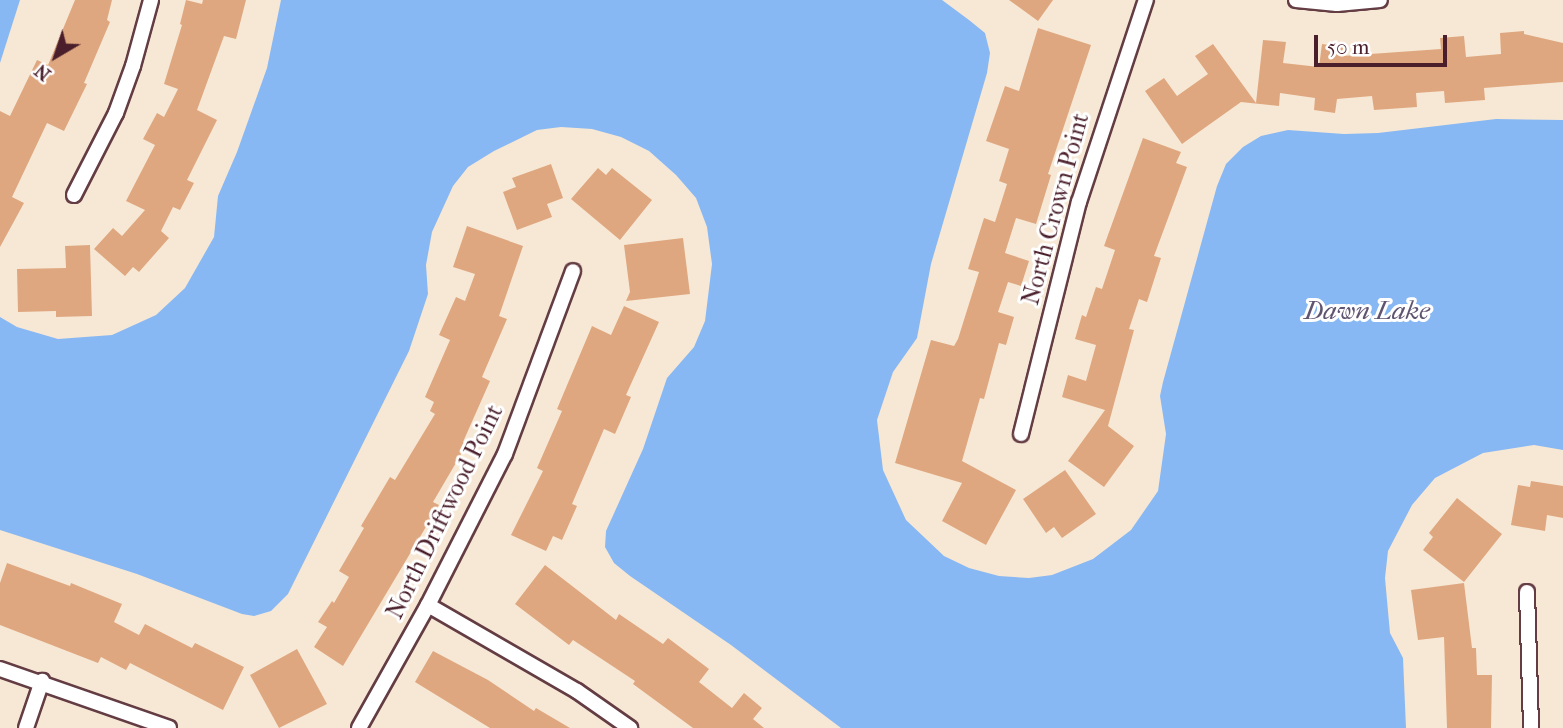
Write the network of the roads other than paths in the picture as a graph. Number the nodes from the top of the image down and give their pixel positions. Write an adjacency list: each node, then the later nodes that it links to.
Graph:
1 (151, 0): 6 (street)
2 (1146, 0): 8 (street, North Crown Point)
3 (1296, 0): 5 (street)
4 (1380, 0): 5 (street)
5 (1338, 2)
6 (74, 195)
7 (573, 271): 10 (street, North Driftwood Point)
8 (1021, 434)
9 (1527, 592): 17 (street)
10 (428, 605): 15 (street, North Driftwood Point); 16 (street)
11 (0, 669): 12 (street)
12 (42, 681): 13 (street); 14 (street)
13 (26, 728)
14 (169, 728)
15 (359, 728)
16 (630, 728)
17 (1531, 728)

